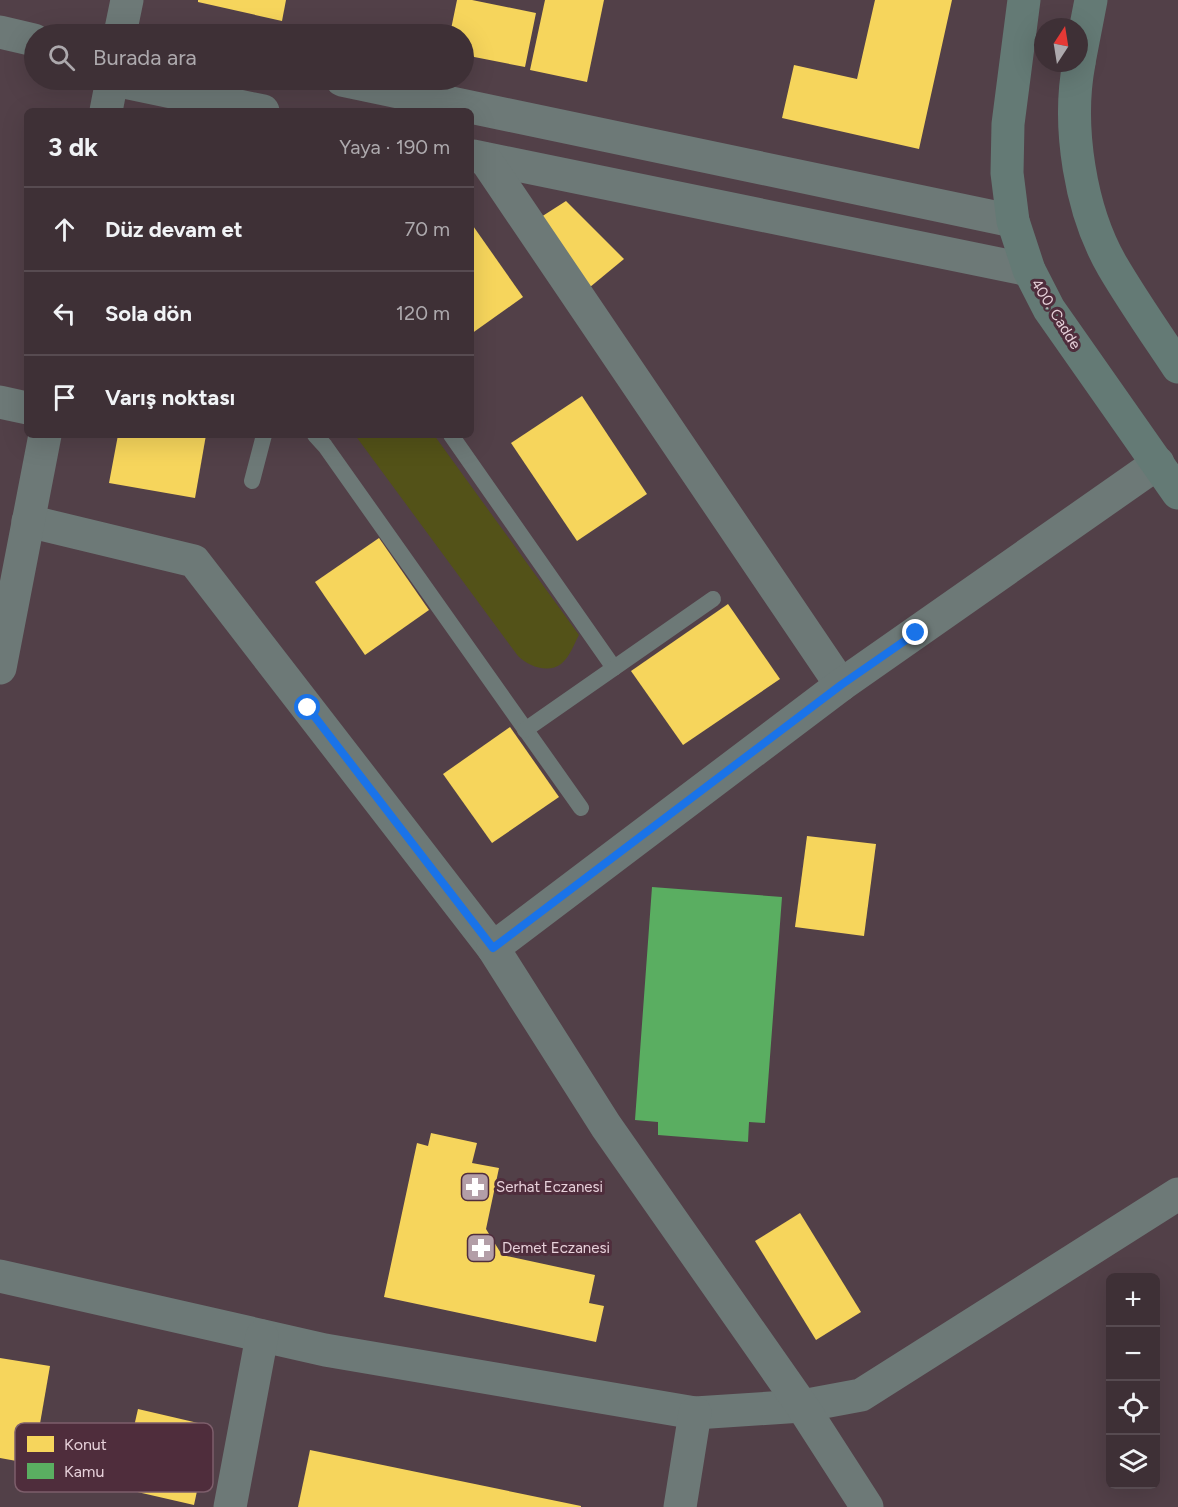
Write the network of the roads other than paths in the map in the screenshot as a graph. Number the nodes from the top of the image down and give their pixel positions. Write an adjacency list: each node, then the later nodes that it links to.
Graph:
1 (127, 0): 5 (street)
2 (1024, 0): 15 (main road, 400. Cadde)
3 (1091, 0): 4 (main road)
4 (1088, 18)
5 (124, 24)
6 (0, 32): 7 (street)
7 (24, 38)
8 (1078, 72): 17 (main road)
9 (111, 90): 12 (street)
10 (161, 90): 13 (street)
11 (390, 90): 15 (street)
12 (107, 108)
13 (248, 108)
14 (478, 157): 16 (street); 31 (street)
15 (1014, 221): 16 (main road, 400. Cadde)
16 (1029, 270): 24 (main road, 400. Cadde)
17 (1178, 367)
18 (0, 402): 19 (street)
19 (24, 407)
20 (44, 438): 27 (street)
21 (263, 438): 25 (lane)
22 (318, 438): 32 (lane)
23 (453, 438): 30 (lane)
24 (1158, 463): 26 (main road, 400. Cadde); 31 (street)
25 (252, 481)
26 (1178, 493)
27 (28, 521): 29 (street); 34 (street)
28 (713, 598): 30 (lane)
29 (0, 668)
30 (614, 668): 32 (lane)
31 (841, 685): 34 (street)
32 (525, 730): 33 (lane)
33 (580, 808)
34 (493, 948): 38 (street)
35 (1178, 1194): 38 (street)
36 (0, 1276): 37 (street)
37 (262, 1336): 39 (street); 40 (street)
38 (802, 1406): 39 (street); 42 (street)
39 (695, 1413): 41 (street)
40 (230, 1507)
41 (680, 1507)
42 (867, 1507)

